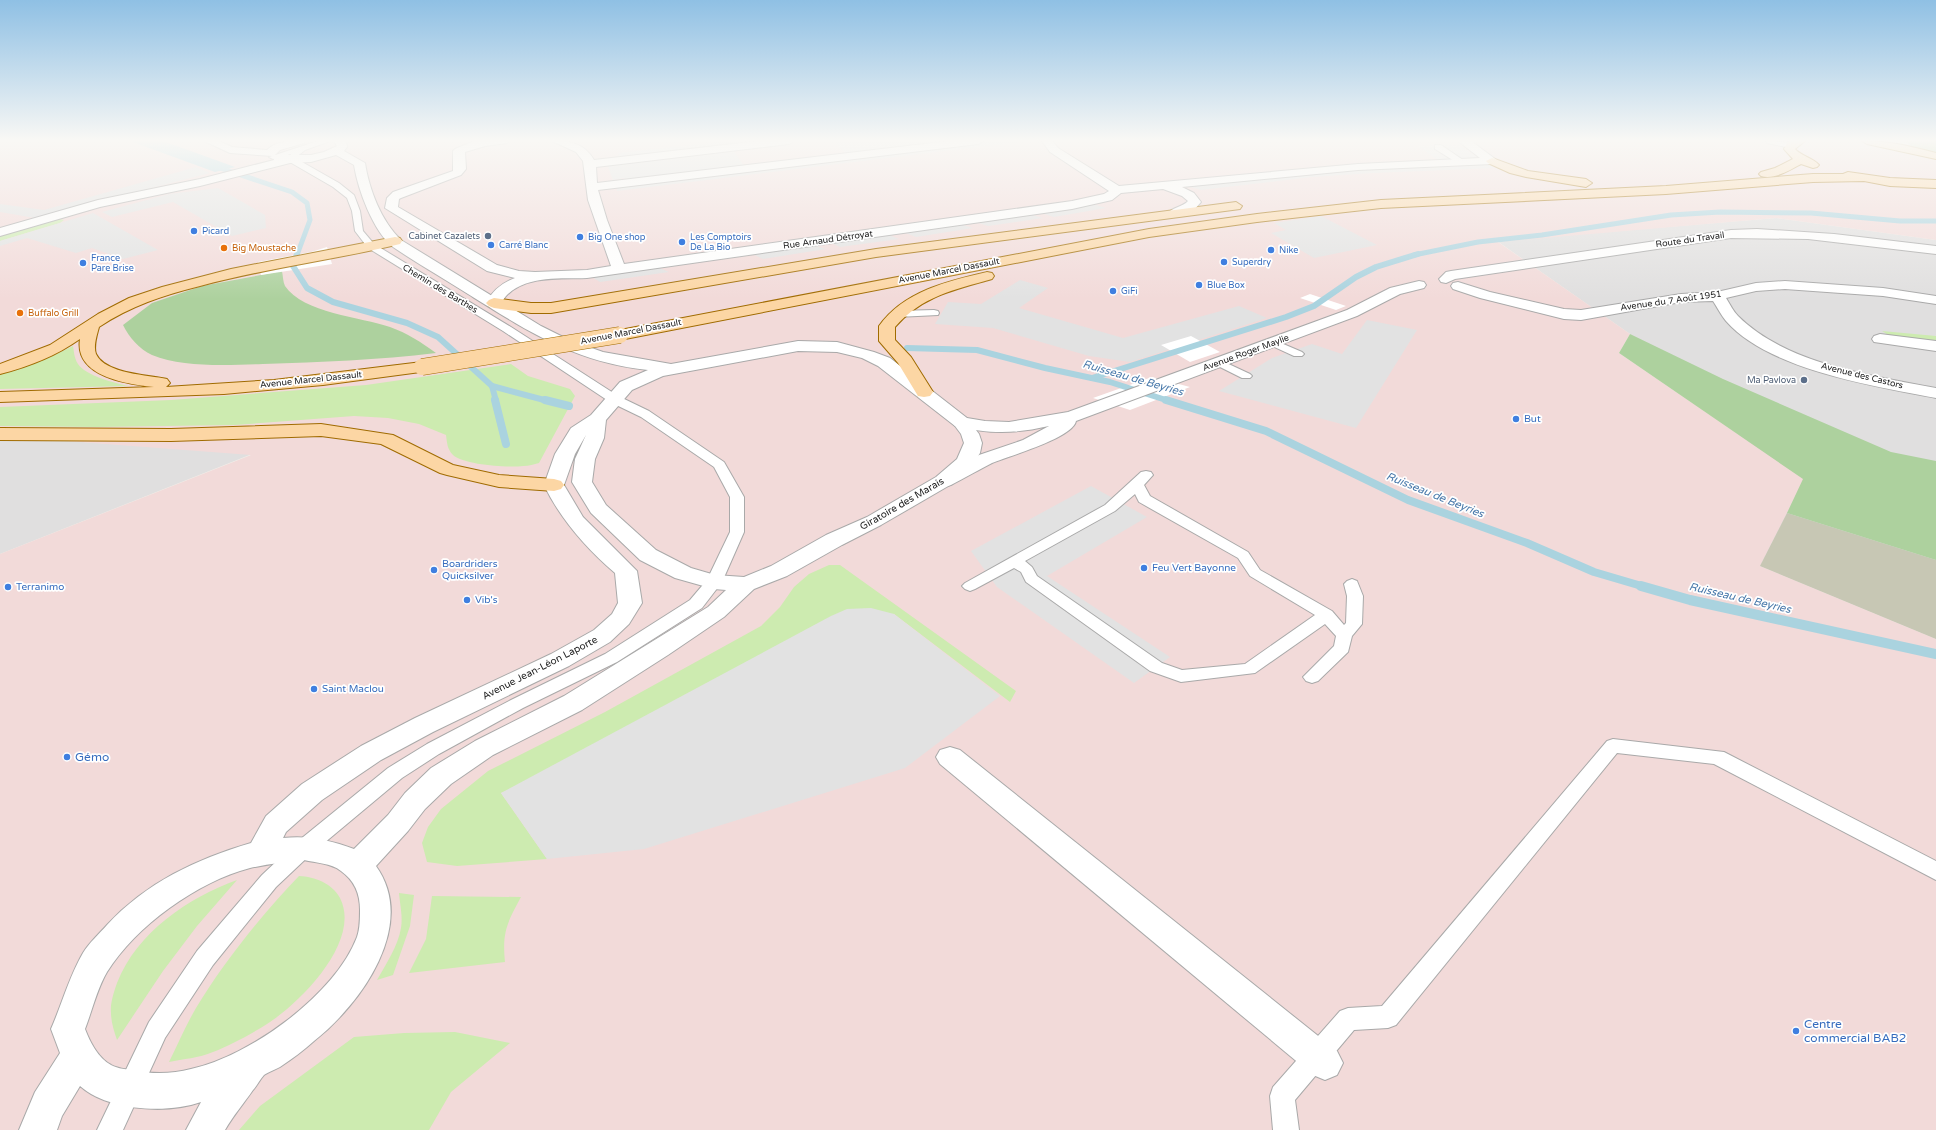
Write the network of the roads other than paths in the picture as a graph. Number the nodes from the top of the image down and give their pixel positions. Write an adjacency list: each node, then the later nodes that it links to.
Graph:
1 (144, 194): 15 (street)
2 (347, 194): 18 (lane, Chemin des Barthes)
3 (368, 194): 17 (street, Chemin des Barthes)
4 (400, 194): 21 (street, Rue Arnaud Détroyat)
5 (594, 194): 20 (street)
6 (1112, 194): 20 (street, Rue Arnaud Détroyat)
7 (1187, 194): 13 (street)
8 (1385, 194): 11 (main road)
9 (1392, 194): 14 (main road, Avenue Marcel Dassault)
10 (1584, 194): 14 (main road, Avenue Marcel Dassault)
11 (1315, 198)
12 (1252, 204): 13 (main road)
13 (1174, 212): 25 (main road)
14 (1257, 218): 16 (main road, Avenue Marcel Dassault)
15 (0, 232)
16 (1149, 233): 27 (main road); 39 (main road, Avenue Marcel Dassault, bridge)
17 (395, 241): 18 (main road); 25 (street, Chemin des Barthes)
18 (371, 246): 28 (main road); 43 (lane, Chemin des Barthes)
19 (1936, 250): 22 (street, Route du Travail)
20 (619, 269): 21 (street, Rue Arnaud Détroyat)
21 (535, 276): 25 (street, Rue Arnaud Détroyat)
22 (1444, 287): 23 (street, Avenue du 7 Août 1951); 30 (street, Avenue Roger Maylie)
23 (1717, 296): 24 (street, Avenue du 7 Août 1951); 41 (street, Avenue des Castors)
24 (1936, 300)
25 (494, 303): 33 (street, Chemin des Barthes)
26 (934, 313): 27 (lane)
27 (898, 314): 40 (main road)
28 (91, 326): 36 (main road); 39 (main road)
29 (1880, 339): 31 (street)
30 (1274, 343): 32 (lane); 34 (street, Avenue Roger Maylie)
31 (1936, 346)
32 (1298, 354)
33 (599, 356): 35 (street, Chemin des Barthes); 38 (street, Chemin des Barthes)
34 (1220, 363): 37 (lane); 44 (street, Avenue Roger Maylie)
35 (677, 368): 38 (street, Giratoire des Marais); 40 (street, Giratoire des Marais)
36 (0, 369)
37 (1246, 376)
38 (626, 386): 43 (street, Giratoire des Marais)
39 (224, 389): 42 (main road, Avenue Marcel Dassault)
40 (924, 392): 45 (street, Giratoire des Marais)
41 (1936, 392)
42 (0, 397)
43 (607, 407): 48 (street); 52 (street, Giratoire des Marais); 52 (lane, Chemin des Barthes)
44 (1071, 417): 45 (street, Avenue Roger Maylie); 47 (street, Avenue Roger Maylie)
45 (961, 422): 47 (street, Giratoire des Marais)
46 (0, 434): 48 (main road)
47 (943, 481): 53 (street, Giratoire des Marais)
48 (554, 485): 61 (street, Avenue Jean-Léon Laporte)
49 (1144, 499): 50 (lane); 50 (lane); 56 (lane)
50 (1110, 508): 51 (lane)
51 (1015, 561): 55 (lane); 56 (lane)
52 (714, 582): 53 (street, Giratoire des Marais); 60 (lane)
53 (746, 584): 62 (street)
54 (1352, 584): 57 (lane)
55 (970, 586)
56 (1326, 615): 57 (lane)
57 (1344, 635): 58 (lane)
58 (1312, 677)
59 (950, 757): 65 (street)
60 (304, 848): 61 (street); 62 (street); 67 (lane)
61 (261, 852): 64 (street)
62 (357, 866): 66 (street)
63 (1936, 871): 65 (lane)
64 (78, 1056): 67 (street); 68 (street)
65 (1320, 1060): 71 (lane)
66 (250, 1065): 67 (street); 70 (street)
67 (130, 1090): 69 (lane)
68 (38, 1130)
69 (110, 1130)
70 (205, 1130)
71 (1286, 1130)

